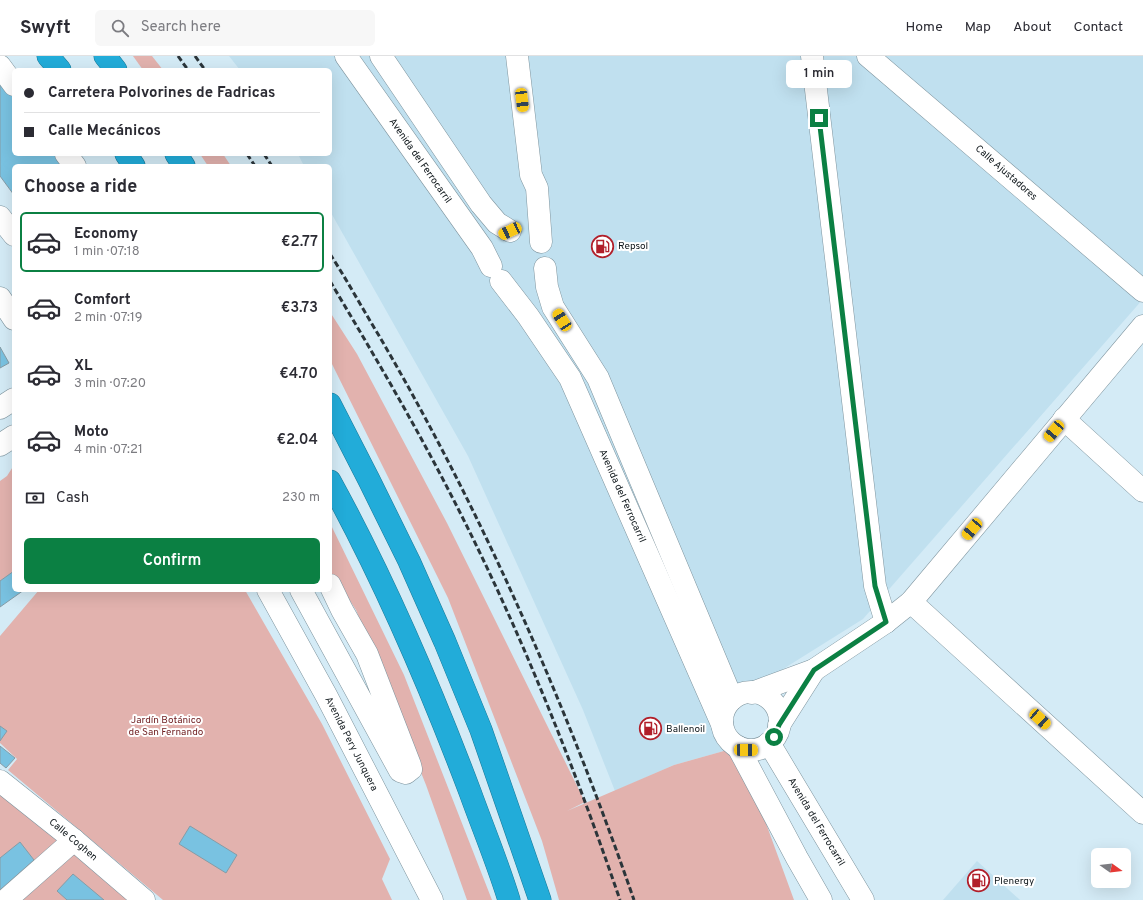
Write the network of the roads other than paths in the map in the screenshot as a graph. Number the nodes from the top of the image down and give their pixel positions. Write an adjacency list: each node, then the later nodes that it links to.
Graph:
1 (48, 56): 9 (highway)
2 (105, 56): 10 (highway)
3 (346, 56): 18 (street, Avenida del Ferrocarril)
4 (381, 56): 14 (street)
5 (517, 56): 12 (street)
6 (812, 56): 35 (street)
7 (868, 56): 19 (street, Calle Ajustadores)
8 (0, 66): 11 (street)
9 (58, 68)
10 (114, 68)
11 (12, 82)
12 (531, 175): 14 (street); 16 (street)
13 (0, 217): 15 (street)
14 (514, 230): 16 (street); 18 (street)
15 (12, 232)
16 (542, 242): 17 (street)
17 (545, 268): 18 (street); 38 (street)
18 (496, 274): 39 (street, Avenida del Ferrocarril)
19 (1143, 291)
20 (0, 298): 21 (street)
21 (12, 316)
22 (1143, 326): 26 (street)
23 (12, 400): 24 (street)
24 (0, 408)
25 (332, 408): 51 (highway)
26 (1064, 419): 30 (street); 34 (street)
27 (12, 437): 28 (street)
28 (0, 445)
29 (332, 485): 50 (highway)
30 (1143, 491)
31 (332, 589): 33 (street)
32 (269, 592): 45 (street, Avenida Pery Junquera)
33 (302, 592)
34 (911, 602): 35 (street); 43 (street)
35 (886, 622): 36 (street)
36 (814, 670): 37 (street); 40 (street)
37 (752, 693): 38 (street); 40 (street)
38 (732, 699): 39 (street)
39 (722, 724): 41 (street)
40 (774, 734): 41 (street); 53 (street, Avenida del Ferrocarril)
41 (738, 747): 52 (street)
42 (0, 781): 44 (street, Calle Coghen)
43 (1143, 813)
44 (74, 840): 46 (street); 47 (street, Calle Coghen)
45 (415, 870): 48 (street); 49 (street, Avenida Pery Junquera)
46 (6, 900)
47 (144, 900)
48 (421, 900)
49 (432, 900)
50 (510, 900)
51 (540, 900)
52 (821, 900)
53 (863, 900)

